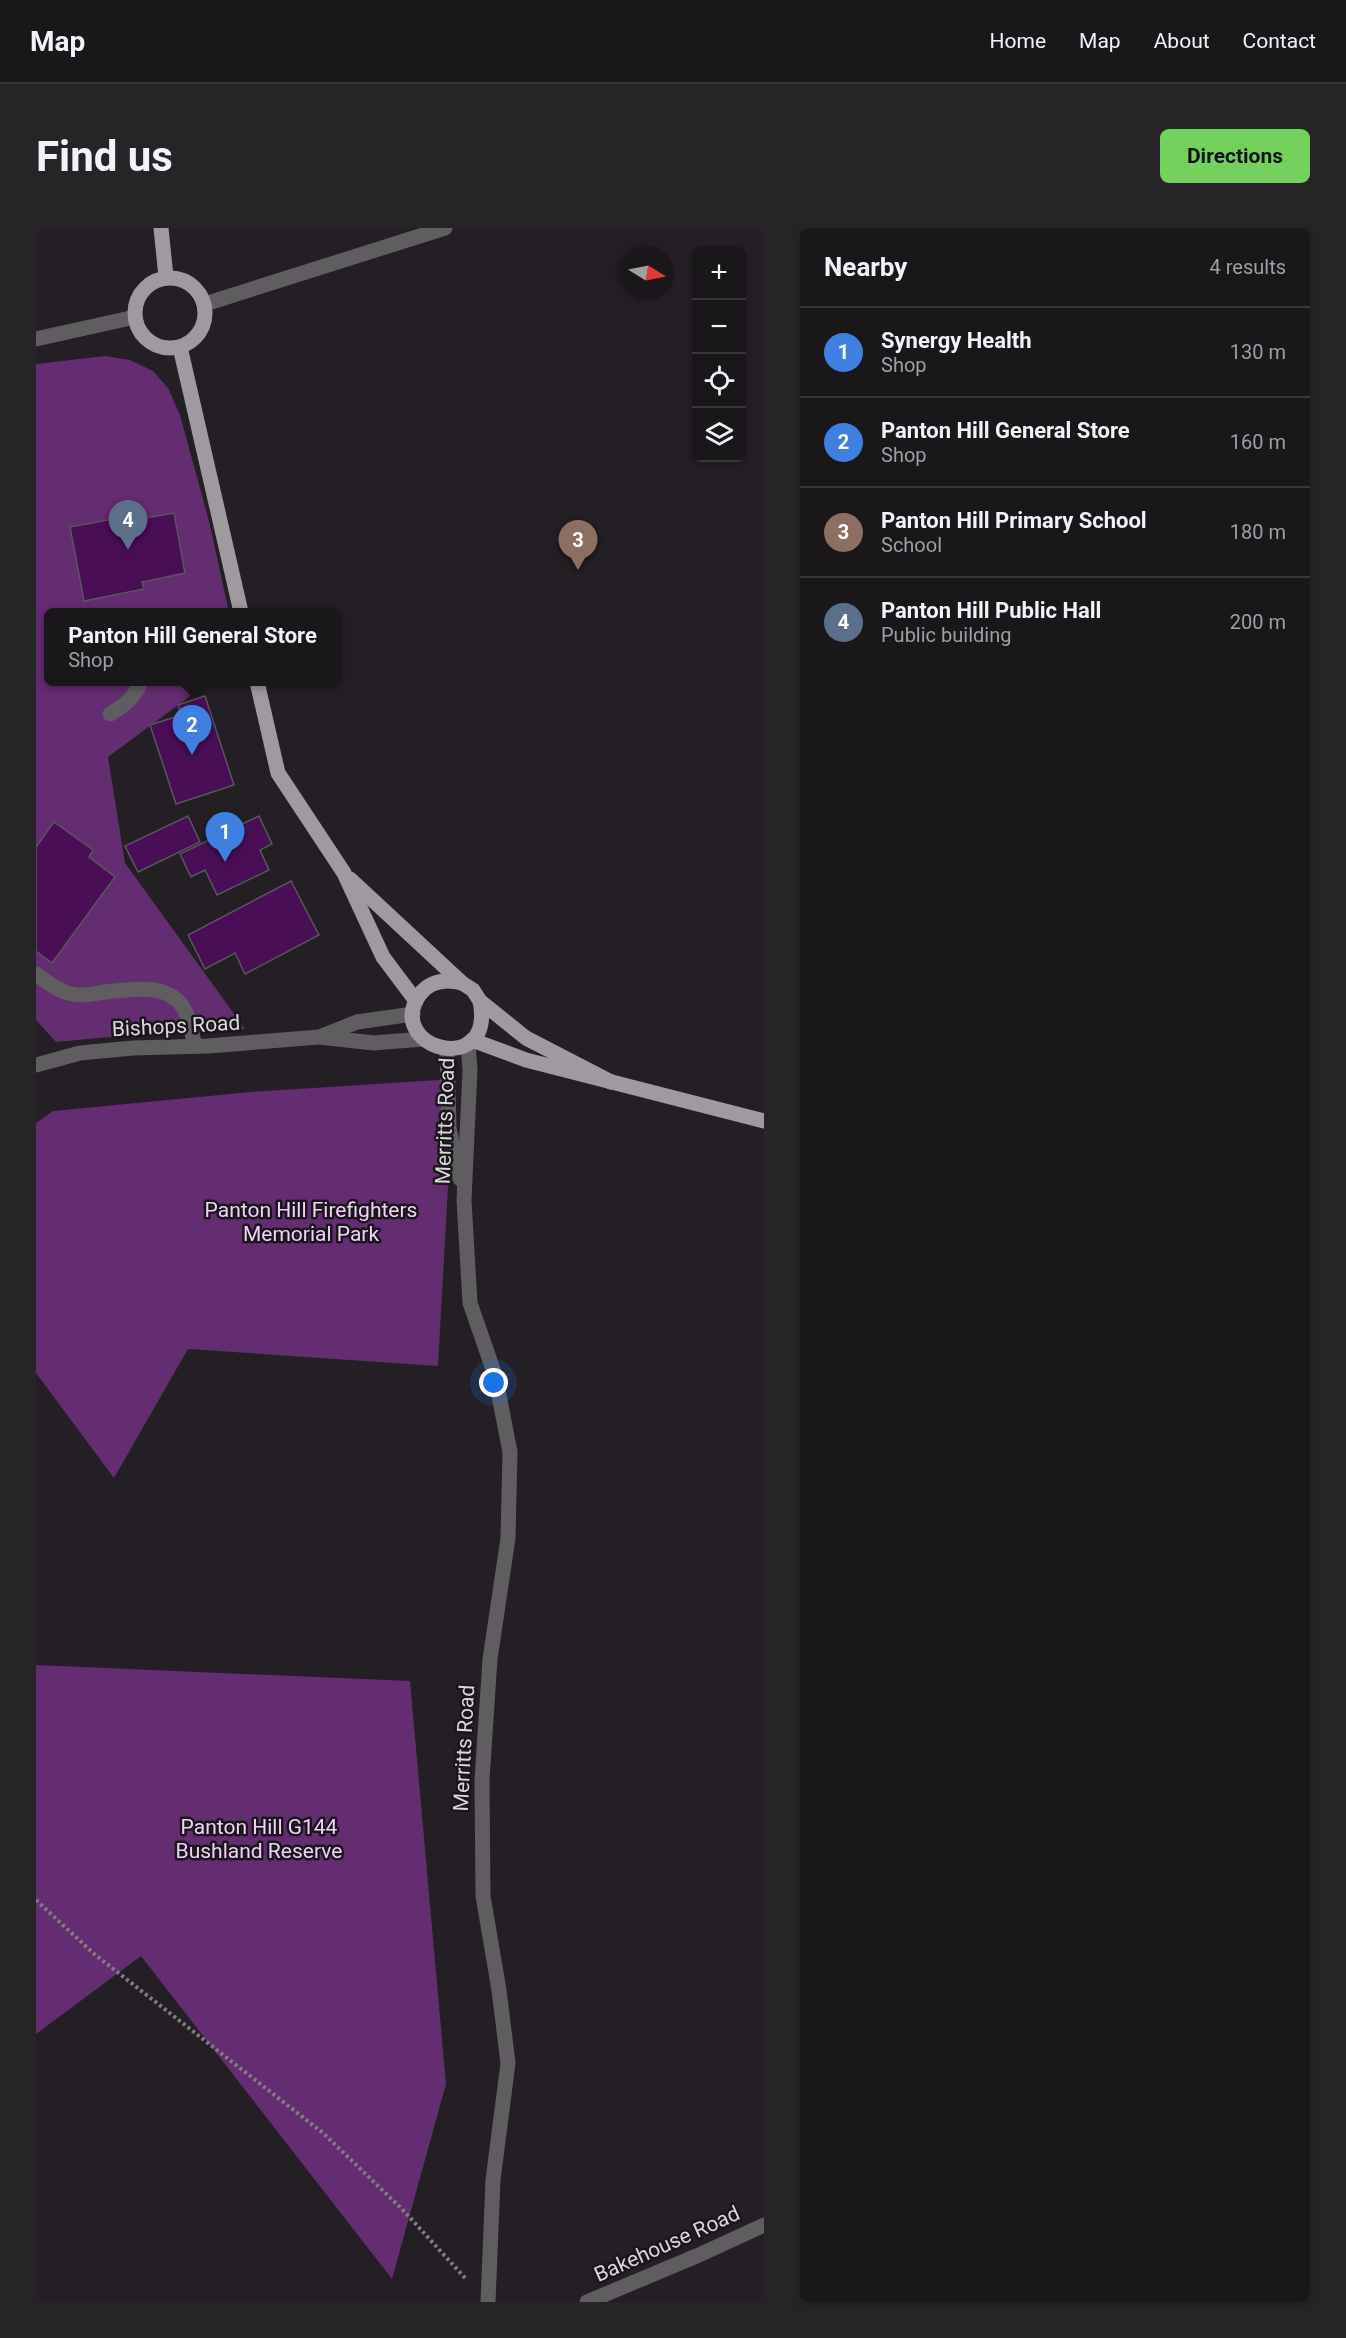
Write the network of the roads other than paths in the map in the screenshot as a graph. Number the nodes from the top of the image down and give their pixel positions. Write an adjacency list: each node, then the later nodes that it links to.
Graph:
1 (161, 228): 3 (main road)
2 (445, 228): 4 (street)
3 (166, 278): 4 (main road); 5 (main road)
4 (204, 304): 7 (main road)
5 (135, 317): 6 (street); 7 (main road)
6 (36, 339)
7 (180, 348): 8 (main road)
8 (240, 608)
9 (139, 686): 11 (street)
10 (258, 686): 12 (main road)
11 (110, 714)
12 (344, 873): 14 (main road); 16 (main road)
13 (36, 974): 20 (street)
14 (462, 983): 15 (main road); 16 (main road)
15 (480, 1001): 19 (main road); 23 (main road)
16 (414, 1007): 17 (street, Bishops Road); 18 (main road)
17 (319, 1037): 18 (street, Bishops Road); 20 (street, Bishops Road)
18 (423, 1039): 21 (main road)
19 (470, 1042): 21 (main road); 23 (main road); 25 (street, Merritts Road)
20 (195, 1046): 22 (street, Bishops Road)
21 (447, 1049): 25 (street, Merritts Road)
22 (36, 1065)
23 (611, 1082): 24 (main road)
24 (764, 1120)
25 (464, 1200): 27 (street, Merritts Road)
26 (764, 2225): 28 (street, Bakehouse Road)
27 (488, 2302)
28 (587, 2302)

